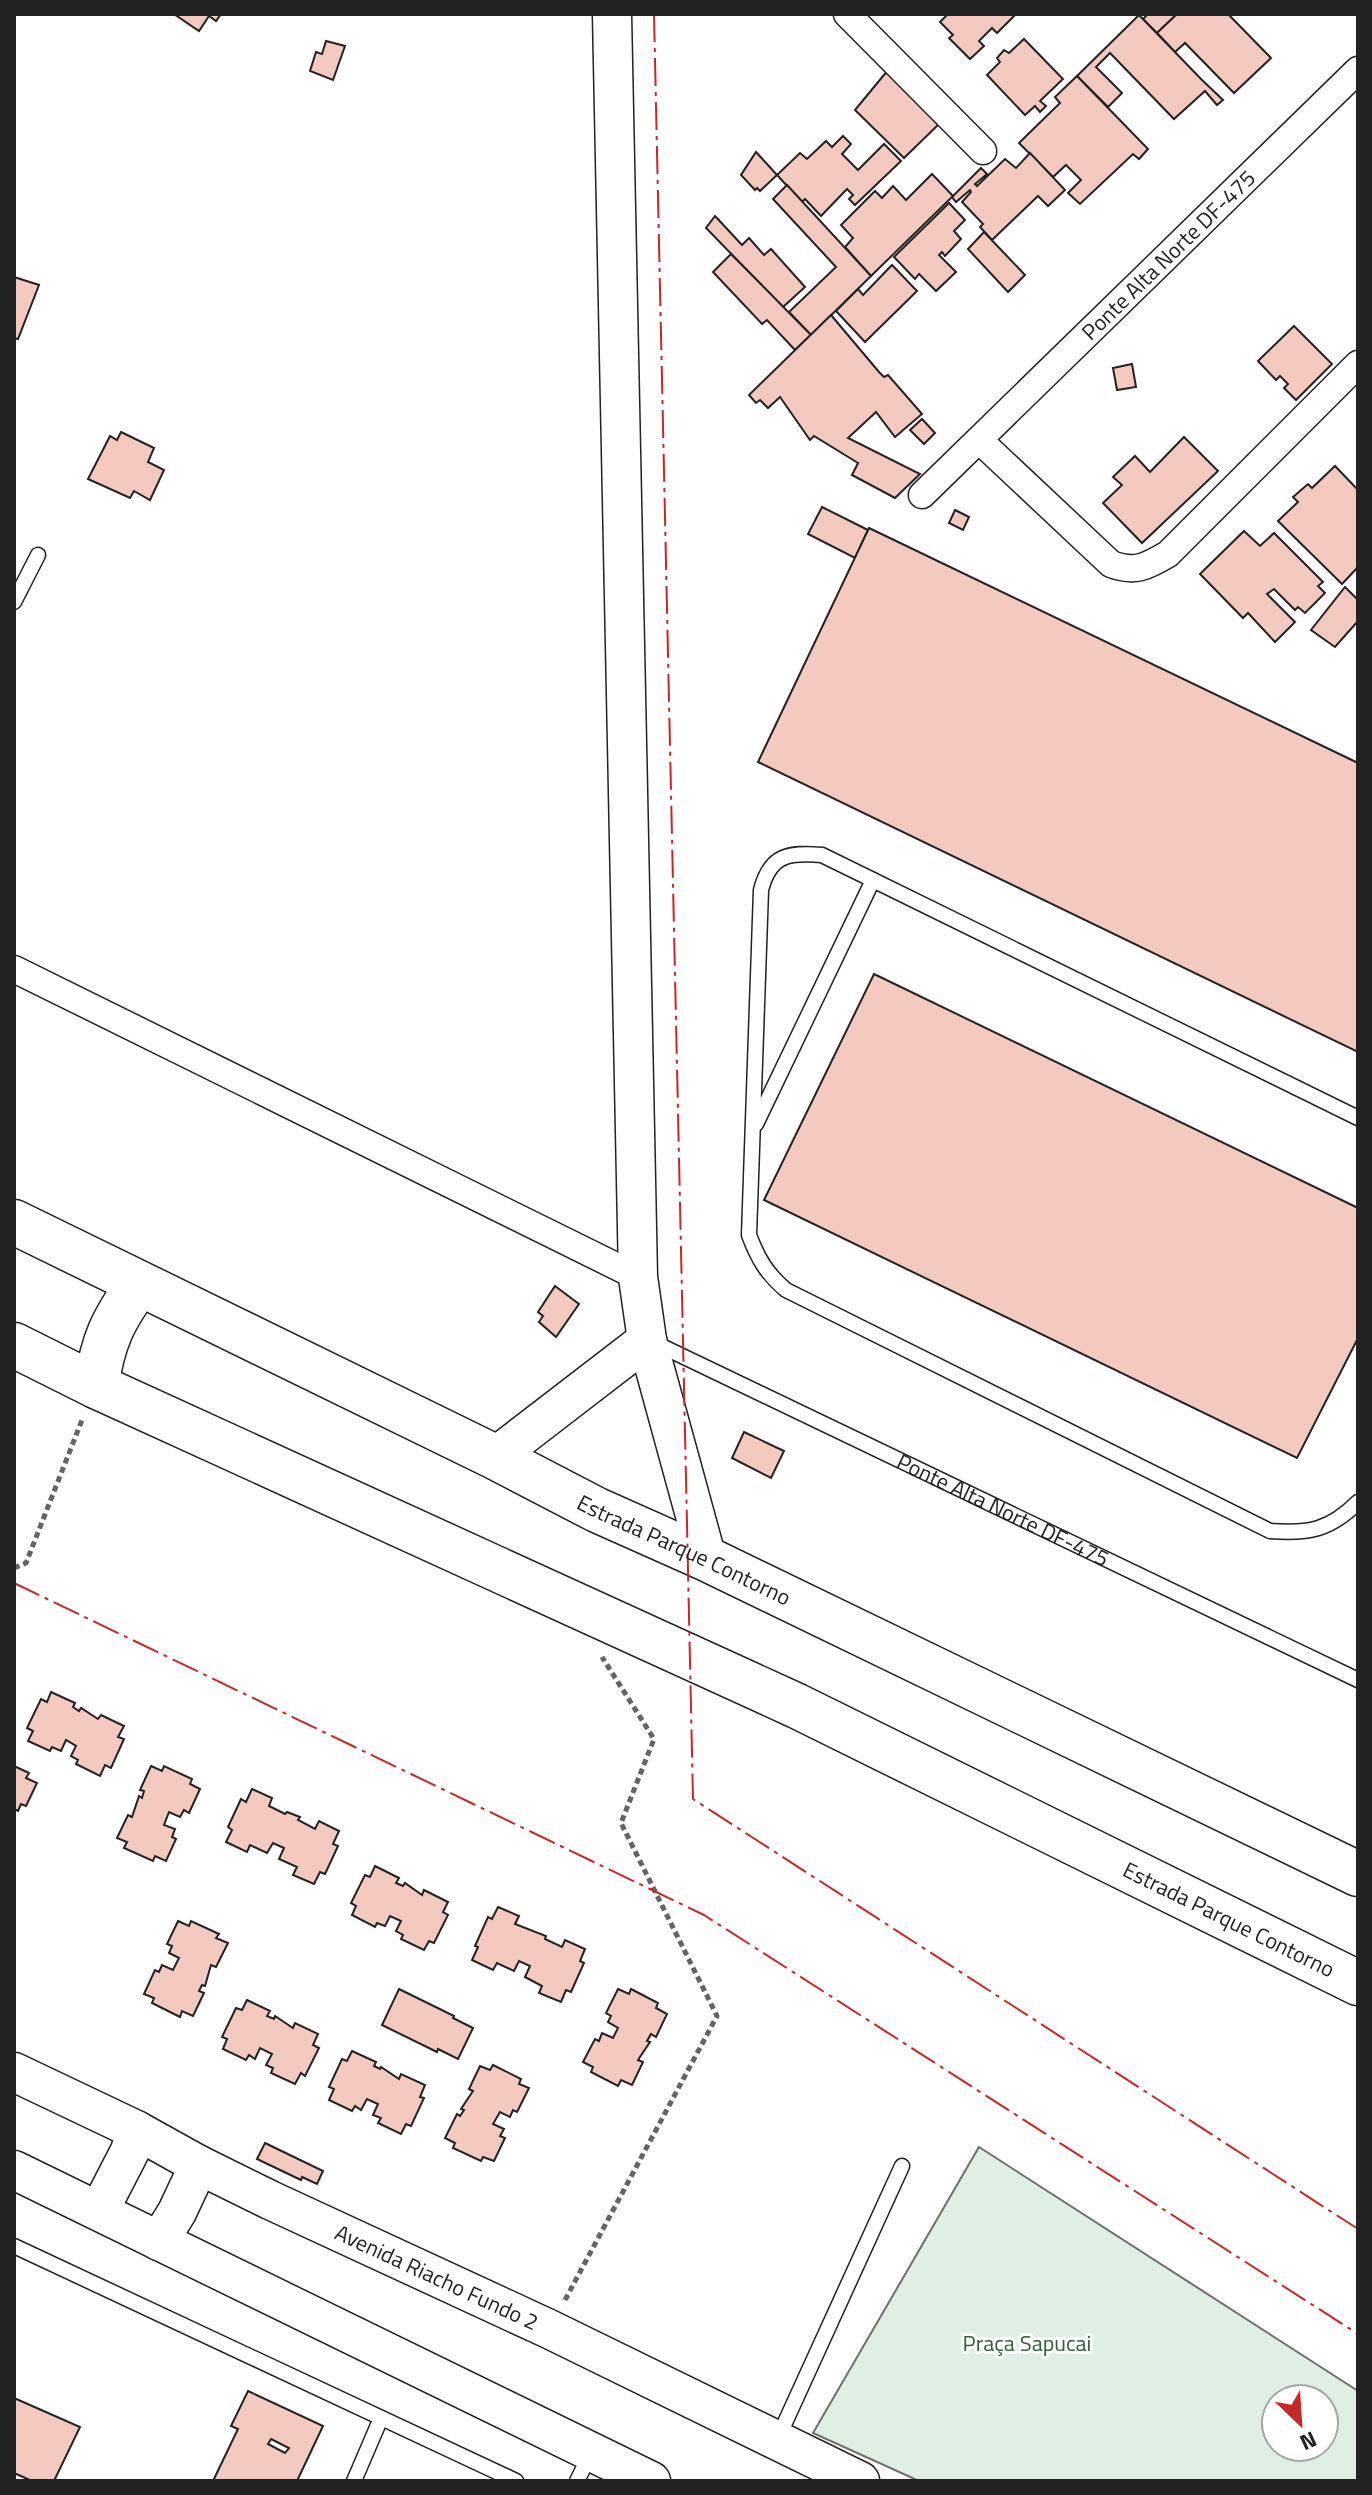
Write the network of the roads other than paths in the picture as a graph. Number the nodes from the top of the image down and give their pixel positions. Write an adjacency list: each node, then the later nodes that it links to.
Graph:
1 (612, 14): 15 (street)
2 (847, 14): 4 (street)
3 (1358, 70): 6 (street, Ponte Alta Norte DF-475)
4 (983, 151)
5 (1358, 364): 6 (street)
6 (979, 440): 7 (street, Ponte Alta Norte DF-475)
7 (922, 495)
8 (38, 555): 9 (lane)
9 (14, 602)
10 (873, 880): 12 (lane); 13 (lane); 13 (lane)
11 (14, 969): 15 (street)
12 (1358, 1118)
13 (753, 1132): 21 (lane)
14 (14, 1222): 16 (highway, Estrada Parque Contorno)
15 (638, 1277): 17 (street)
16 (139, 1284): 19 (highway); 20 (highway, Estrada Parque Contorno)
17 (647, 1340): 20 (street); 22 (street); 23 (lane, Ponte Alta Norte DF-475)
18 (14, 1345): 19 (highway, Estrada Parque Contorno)
19 (96, 1386): 25 (highway, Estrada Parque Contorno)
20 (495, 1457): 22 (highway, Estrada Parque Contorno)
21 (1358, 1502)
22 (707, 1559): 24 (highway, Estrada Parque Contorno)
23 (1358, 1680)
24 (1358, 1874)
25 (1358, 1983)
26 (14, 2072): 27 (street, Avenida Riacho Fundo 2)
27 (136, 2130): 28 (street, Avenida Riacho Fundo 2); 31 (street)
28 (199, 2165): 32 (street); 35 (street, Avenida Riacho Fundo 2)
29 (902, 2166): 35 (lane)
30 (14, 2170): 31 (street)
31 (99, 2211): 32 (street)
32 (159, 2241): 36 (street)
33 (14, 2246): 34 (lane)
34 (381, 2418): 37 (lane); 38 (lane)
35 (776, 2441): 40 (street, Avenida Riacho Fundo 2)
36 (584, 2467): 39 (street)
37 (354, 2481)
38 (516, 2481)
39 (651, 2481)
40 (860, 2481)

